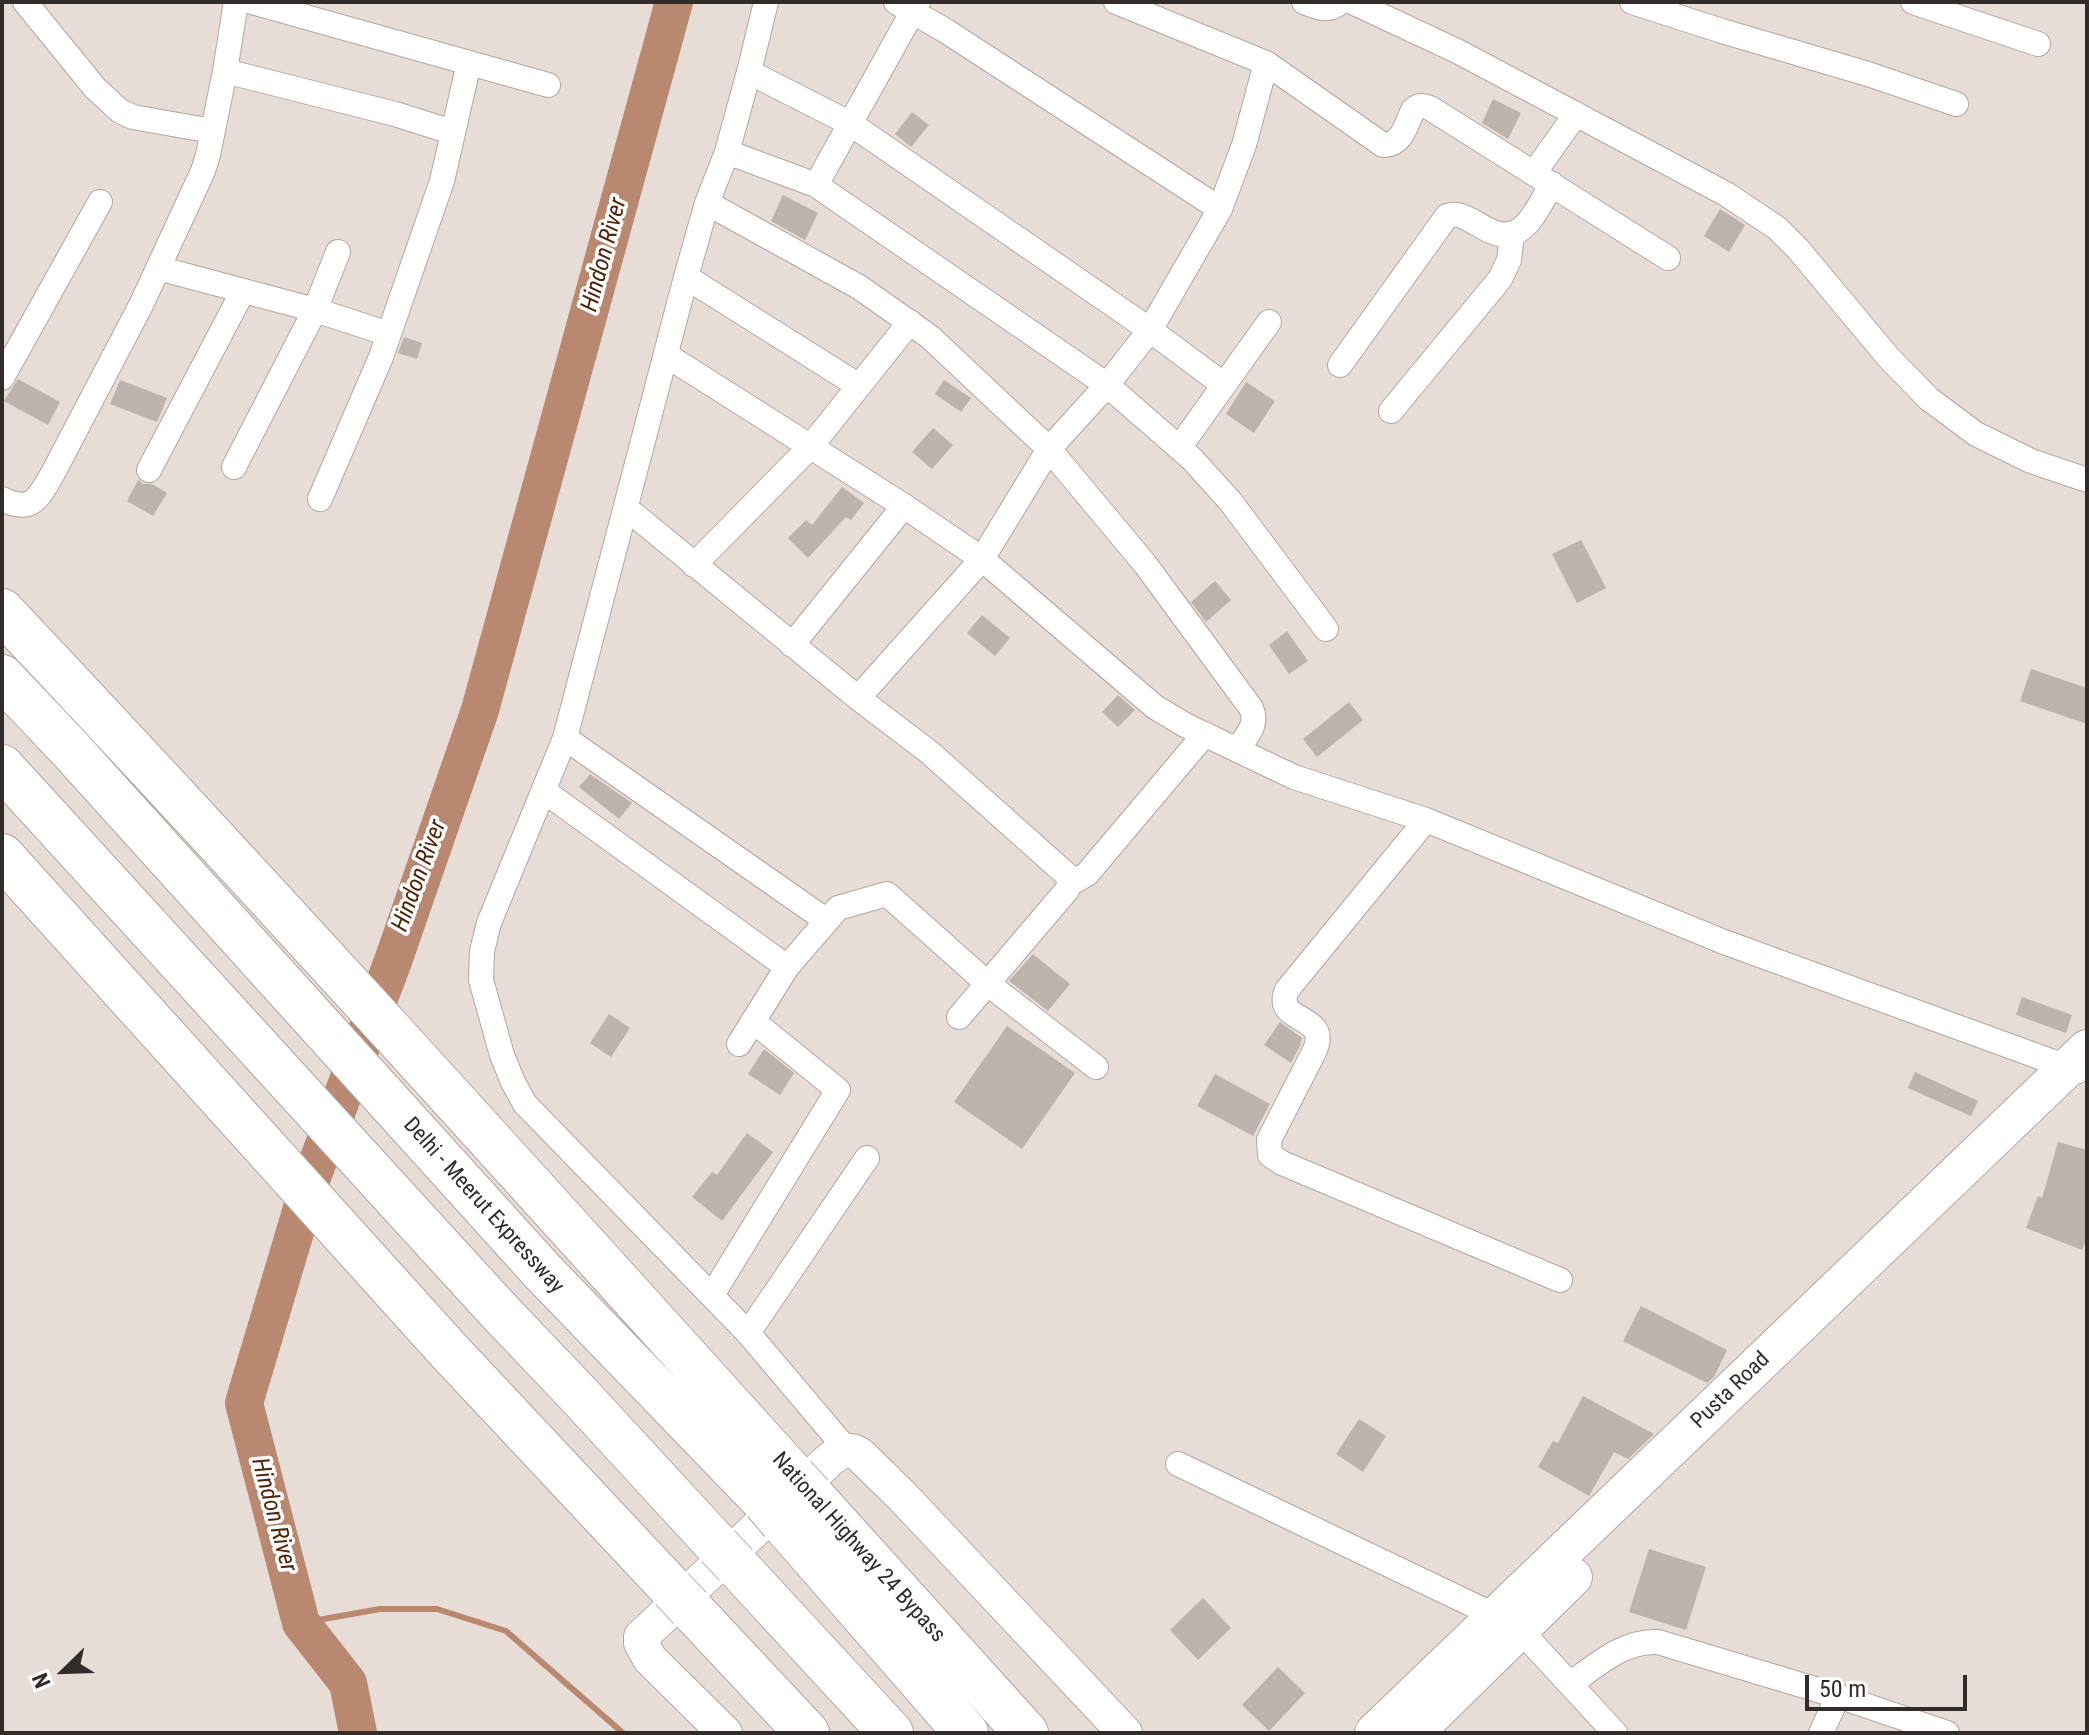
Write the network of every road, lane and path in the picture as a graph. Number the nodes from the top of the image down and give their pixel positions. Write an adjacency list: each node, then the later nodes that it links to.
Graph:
1 (25, 2): 21 (street)
2 (236, 2): 15 (street)
3 (252, 2): 13 (street)
4 (766, 2): 16 (street)
5 (1116, 2): 14 (street)
6 (1304, 2): 7 (street)
7 (1340, 2)
8 (1352, 2): 19 (street)
9 (1632, 2): 18 (street)
10 (1913, 2): 12 (street)
11 (909, 5): 20 (street); 28 (street)
12 (2038, 44)
13 (469, 63): 17 (street); 22 (street)
14 (1266, 63): 24 (street); 28 (street)
15 (225, 71): 21 (street); 22 (street)
16 (749, 72): 20 (street); 23 (street)
17 (548, 85)
18 (1956, 104)
19 (1576, 114): 24 (street); 52 (street)
20 (851, 124): 25 (street); 38 (street)
21 (212, 131): 32 (street)
22 (452, 132): 39 (street)
23 (727, 152): 25 (street); 27 (street)
24 (1543, 179): 29 (street); 31 (street)
25 (816, 185): 43 (street)
26 (100, 202): 42 (street)
27 (707, 203): 33 (street); 36 (street)
28 (1220, 209): 38 (street)
29 (1512, 235): 41 (street); 46 (street)
30 (338, 252): 35 (street)
31 (1668, 258)
32 (158, 268): 34 (street); 53 (street)
33 (686, 277): 40 (street); 45 (street)
34 (243, 291): 35 (street); 51 (street)
35 (315, 310): 39 (street); 50 (street)
36 (910, 322): 45 (street); 49 (street)
37 (1269, 322): 44 (street)
38 (1150, 330): 43 (street); 44 (street)
39 (389, 334): 54 (street)
40 (666, 355): 47 (street); 56 (street)
41 (1340, 365)
42 (2, 378)
43 (1107, 385): 48 (street); 49 (street)
44 (1224, 385): 48 (street)
45 (859, 386): 47 (street)
46 (1391, 411)
47 (811, 446): 55 (street); 58 (street)
48 (1179, 448): 60 (street)
49 (1049, 449): 57 (street); 66 (street)
50 (234, 467)
51 (149, 470)
52 (2087, 480)
53 (2, 499)
54 (320, 499)
55 (904, 506): 57 (street); 61 (street)
56 (626, 508): 58 (street); 65 (street)
57 (982, 559): 63 (street); 64 (street)
58 (694, 565): 61 (street)
59 (2, 611): 86 (highway, National Highway 24 Bypass)
60 (1326, 629)
61 (792, 645): 63 (street)
62 (2, 677): 86 (highway, Delhi - Meerut Expressway)
63 (858, 698): 71 (street)
64 (1205, 734): 66 (street); 71 (street)
65 (565, 738): 68 (street); 72 (street)
66 (1237, 750): 69 (street)
67 (15, 781): 92 (highway)
68 (544, 791): 73 (street); 82 (street)
69 (1426, 820): 79 (street); 81 (street)
70 (2, 856): 91 (highway)
71 (1070, 884): 74 (street)
72 (827, 921): 73 (street); 74 (street)
73 (787, 967): 76 (street)
74 (988, 984): 75 (street); 78 (street)
75 (959, 1017)
76 (753, 1021): 77 (street); 82 (street)
77 (739, 1044)
78 (1096, 1067)
79 (2082, 1068): 87 (main road, Pusta Road)
80 (867, 1158): 83 (street)
81 (1560, 1280)
82 (712, 1295): 83 (street)
83 (748, 1333): 84 (street)
84 (847, 1450): 90 (street); 95 (street)
85 (1178, 1464): 87 (street)
86 (788, 1499): 93 (highway, Delhi - Meerut Expressway); 94 (highway, National Highway 24 Bypass)
87 (1508, 1623): 88 (street); 96 (main road, Pusta Road); 97 (main road, Pusta Road)
88 (1570, 1684): 89 (street); 98 (street)
89 (1838, 1696): 99 (street); 100 (street)
90 (725, 1733)
91 (807, 1733)
92 (891, 1733)
93 (966, 1733)
94 (1026, 1733)
95 (1125, 1733)
96 (1374, 1733)
97 (1414, 1733)
98 (1615, 1733)
99 (1821, 1733)
100 (1947, 1733)

